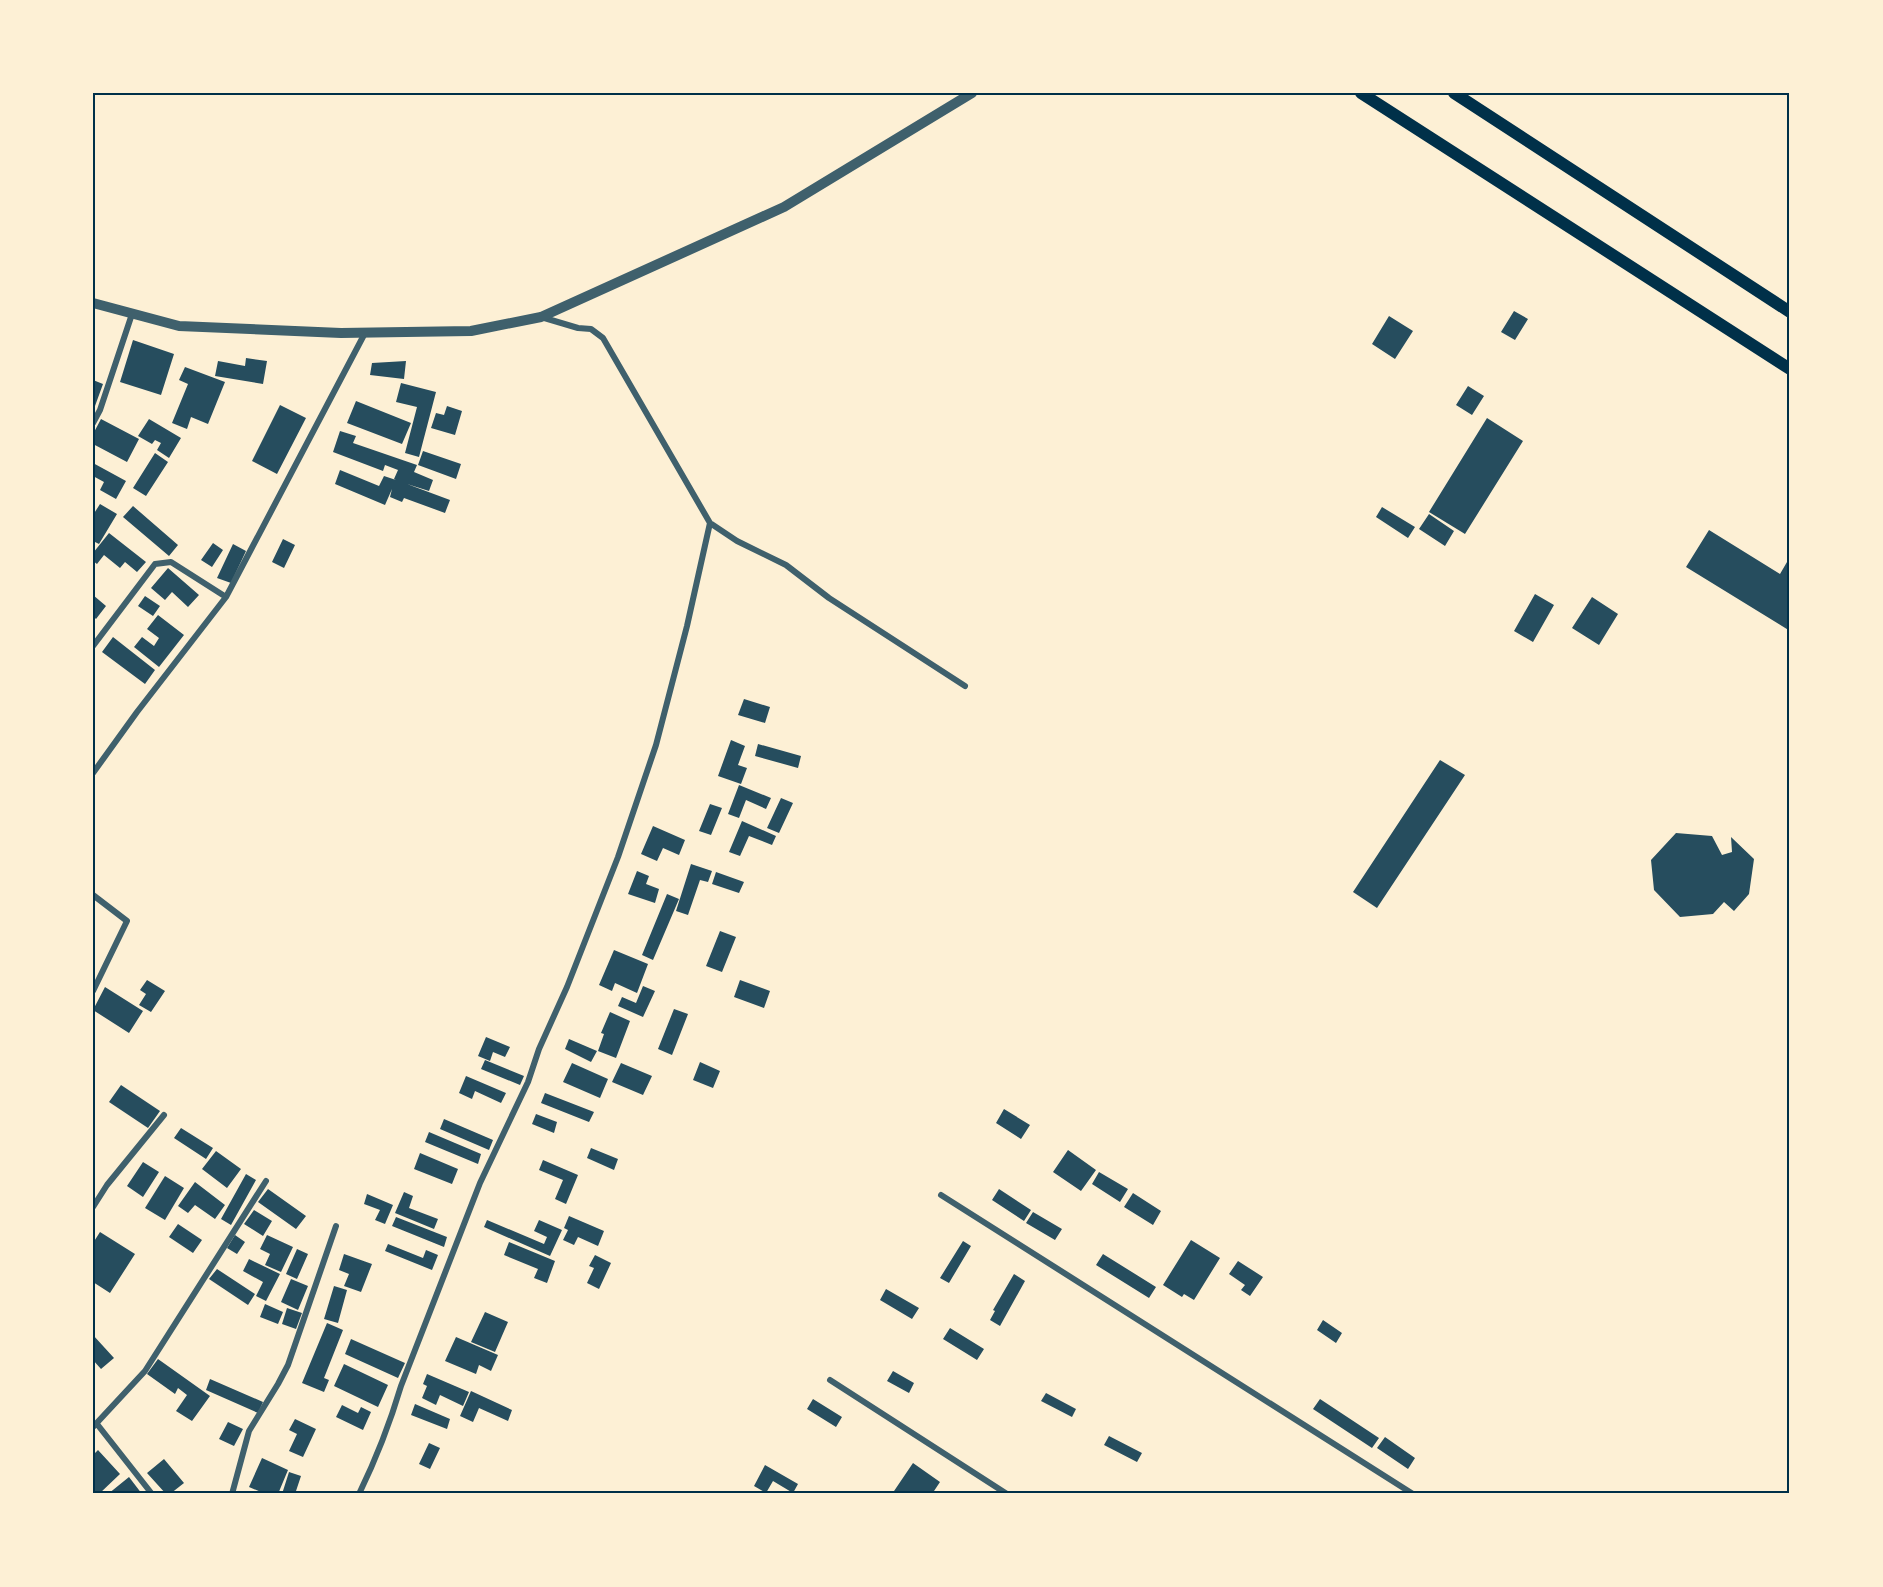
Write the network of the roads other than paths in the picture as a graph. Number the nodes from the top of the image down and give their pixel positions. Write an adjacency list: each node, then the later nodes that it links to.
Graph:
1 (972, 93): 7 (street)
2 (1361, 93): 9 (main road)
3 (1454, 93): 5 (main road)
4 (93, 303): 6 (street)
5 (1790, 312)
6 (132, 314): 8 (street); 10 (street)
7 (541, 317): 8 (street); 11 (street)
8 (365, 333): 12 (street)
9 (1790, 369)
10 (93, 423)
11 (710, 523): 14 (street); 27 (street)
12 (226, 597): 13 (street); 15 (street)
13 (93, 646)
14 (965, 686)
15 (93, 773)
16 (93, 895): 17 (street)
17 (93, 991)
18 (164, 1115): 21 (street)
19 (266, 1181): 24 (street)
20 (941, 1195): 29 (street)
21 (93, 1207)
22 (336, 1226): 26 (street)
23 (830, 1380): 28 (street)
24 (95, 1426): 25 (street)
25 (152, 1494)
26 (232, 1494)
27 (359, 1494)
28 (1007, 1494)
29 (1413, 1494)

